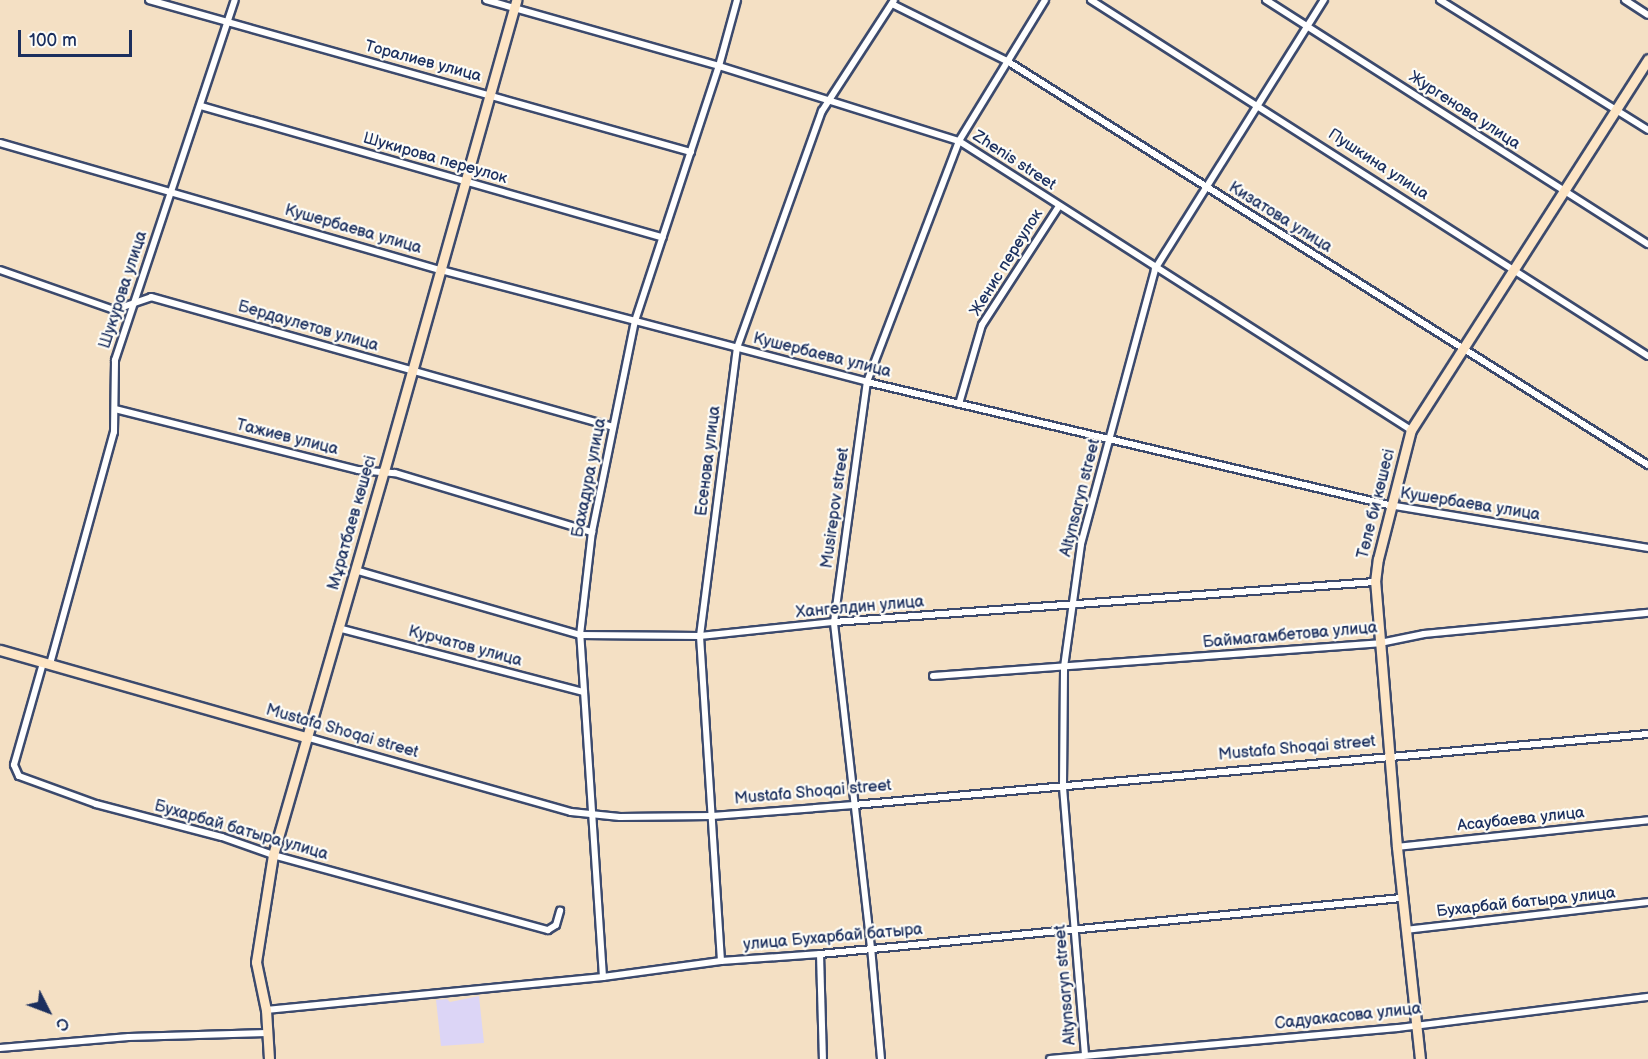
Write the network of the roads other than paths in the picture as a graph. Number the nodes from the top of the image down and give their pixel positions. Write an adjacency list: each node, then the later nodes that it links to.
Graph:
1 (149, 0): 14 (street, Торалиев улица)
2 (236, 0): 14 (street, Шукурова улица)
3 (486, 0): 12 (street, Zhenis street)
4 (737, 0): 18 (street, Бахадура улица)
5 (1045, 0): 17 (street, Musirepov street)
6 (1090, 0): 21 (street, Пушкина улица)
7 (1266, 0): 15 (street, Жургенова улица)
8 (1324, 0): 15 (street, Altynsaryn street)
9 (1440, 0): 23 (street)
10 (1624, 0): 13 (street)
11 (893, 2): 17 (street, Кизатова улица); 20 (street, Есенова улица)
12 (515, 4): 18 (street, Zhenis street); 19 (street, Мұратбаев көшесі)
13 (1648, 15)
14 (228, 24): 19 (street, Торалиев улица); 22 (street, Шукурова улица)
15 (1307, 26): 21 (street, Altynsaryn street); 30 (street, Жургенова улица)
16 (1648, 59): 23 (street, Төле би көшесі)
17 (1006, 62): 25 (street, Musirepov street); 29 (street, Кизатова улица)
18 (719, 66): 20 (street, Zhenis street); 27 (street, Бахадура улица)
19 (490, 94): 27 (street, Торалиев улица); 28 (street, Мұратбаев көшесі)
20 (829, 101): 25 (street, Zhenis street); 41 (street, Есенова улица)
21 (1258, 105): 29 (street, Altynsaryn street); 36 (street, Пушкина улица)
22 (201, 106): 28 (street, Шукирова переулок); 31 (street, Шукурова улица)
23 (1616, 109): 24 (street); 30 (street, Төле би көшесі)
24 (1648, 130)
25 (959, 141): 32 (street, Zhenis street); 45 (street, Musirepov street)
26 (0, 143): 31 (street, Кушербаева улица)
27 (691, 152): 33 (street, Бахадура улица)
28 (466, 182): 33 (street, Шукирова переулок); 38 (street, Мұратбаев көшесі)
29 (1206, 187): 35 (street, Altynsaryn street); 42 (street, Кизатова улица)
30 (1564, 190): 34 (street, Жургенова улица); 36 (street, Төле би көшесі)
31 (171, 192): 38 (street, Кушербаева улица); 39 (street, Шукурова улица)
32 (1059, 206): 35 (street, Zhenis street); 46 (street, Женис переулок)
33 (663, 238): 40 (street, Бахадура улица)
34 (1648, 244)
35 (1155, 268): 49 (street, Zhenis street); 50 (street, Altynsaryn street)
36 (1514, 268): 42 (street, Төле би көшесі); 43 (street, Пушкина улица)
37 (0, 270): 39 (street, Бердаулетов улица)
38 (441, 270): 40 (street, Кушербаева улица); 44 (street, Мұратбаев көшесі)
39 (134, 305): 44 (street, Бердаулетов улица); 47 (street, Шукурова улица)
40 (636, 321): 41 (street, Кушербаева улица); 48 (street, Бахадура улица)
41 (737, 348): 45 (street, Кушербаева улица); 63 (street, Есенова улица)
42 (1463, 349): 49 (street, Төле би көшесі); 51 (street, Кизатова улица)
43 (1648, 356)
44 (412, 370): 48 (street, Бердаулетов улица); 52 (street, Мұратбаев көшесі)
45 (867, 382): 46 (street, Кушербаева улица); 60 (street, Musirepov street)
46 (959, 404): 50 (street, Кушербаева улица)
47 (115, 409): 52 (street, Тажиев улица); 66 (street, Шукурова улица)
48 (612, 427): 54 (street, Бахадура улица)
49 (1411, 430): 53 (street, Төле би көшесі)
50 (1110, 438): 53 (street, Кушербаева улица); 58 (street, Altynsaryn street)
51 (1648, 465)
52 (384, 471): 54 (street, Тажиев улица); 56 (street, Мұратбаев көшесі)
53 (1390, 505): 55 (street, Кушербаева улица); 57 (street, Төле би көшесі)
54 (592, 532): 62 (street, Бахадура улица)
55 (1648, 548)
56 (355, 570): 61 (street, Мұратбаев көшесі); 62 (street, Хангелдин улица)
57 (1375, 582): 58 (street, Хангелдин улица); 64 (street, Төле би көшесі)
58 (1072, 605): 60 (street, Хангелдин улица); 67 (street, Altynsaryn street)
59 (1648, 613): 64 (street, Баймагамбетова улица)
60 (834, 622): 63 (street, Хангелдин улица); 74 (street, Musirepov street)
61 (339, 628): 69 (street, Курчатов улица); 71 (street, Мұратбаев көшесі)
62 (580, 635): 63 (street, Хангелдин улица); 69 (street, Бахадура улица)
63 (700, 636): 76 (street, Есенова улица)
64 (1380, 643): 67 (street, Баймагамбетова улица); 72 (street, Төле би көшесі)
65 (0, 650): 66 (street, Mustafa Shoqai street)
66 (46, 664): 71 (street, Mustafa Shoqai street); 79 (street, Бухарбай батыра улица)
67 (1064, 667): 68 (street, Баймагамбетова улица); 73 (street, Altynsaryn street)
68 (933, 676)
69 (584, 692): 75 (street, Бахадура улица)
70 (1648, 734): 72 (street, Mustafa Shoqai street)
71 (306, 737): 75 (street, Mustafa Shoqai street); 79 (street, Мұратбаев көшесі)
72 (1389, 755): 73 (street, Mustafa Shoqai street); 78 (street, Төле би көшесі)
73 (1064, 785): 74 (street, Mustafa Shoqai street); 83 (street, Altynsaryn street)
74 (854, 805): 76 (street, Mustafa Shoqai street); 85 (street, Musirepov street)
75 (594, 816): 76 (street, Mustafa Shoqai street); 88 (street, Бахадура улица)
76 (712, 816): 87 (street, Есенова улица)
77 (1648, 820): 78 (street, Асаубаева улица)
78 (1397, 847): 80 (street, Төле би көшесі)
79 (273, 855): 82 (street, Бухарбай батыра улица); 90 (street, Мұратбаев көшесі)
80 (1402, 898): 83 (street, улица Бухарбай батыра); 84 (street, Төле би көшесі)
81 (1648, 902): 84 (street, Бухарбай батыра улица)
82 (560, 911)
83 (1075, 928): 85 (street, улица Бухарбай батыра); 95 (street, Altynsaryn street)
84 (1406, 930): 91 (street, Төле би көшесі)
85 (871, 948): 86 (street, улица Бухарбай батыра); 98 (street, Musirepov street)
86 (820, 954): 87 (street, улица Бухарбай батыра); 97 (street)
87 (721, 961): 88 (street, улица Бухарбай батыра)
88 (603, 977): 90 (street, улица Бухарбай батыра)
89 (1648, 997): 91 (street, Садуакасова улица)
90 (266, 1010): 92 (street, Мұратбаев көшесі)
91 (1416, 1023): 94 (street, Садуакасова улица); 101 (street, Төле би көшесі)
92 (267, 1033): 93 (street); 96 (street, Мұратбаев көшесі)
93 (0, 1048)
94 (1125, 1051): 95 (street, Садуакасова улица); 100 (street)
95 (1085, 1055): 99 (street, Садуакасова улица)
96 (269, 1059)
97 (824, 1059)
98 (881, 1059)
99 (1050, 1059)
100 (1126, 1059)
101 (1420, 1059)

